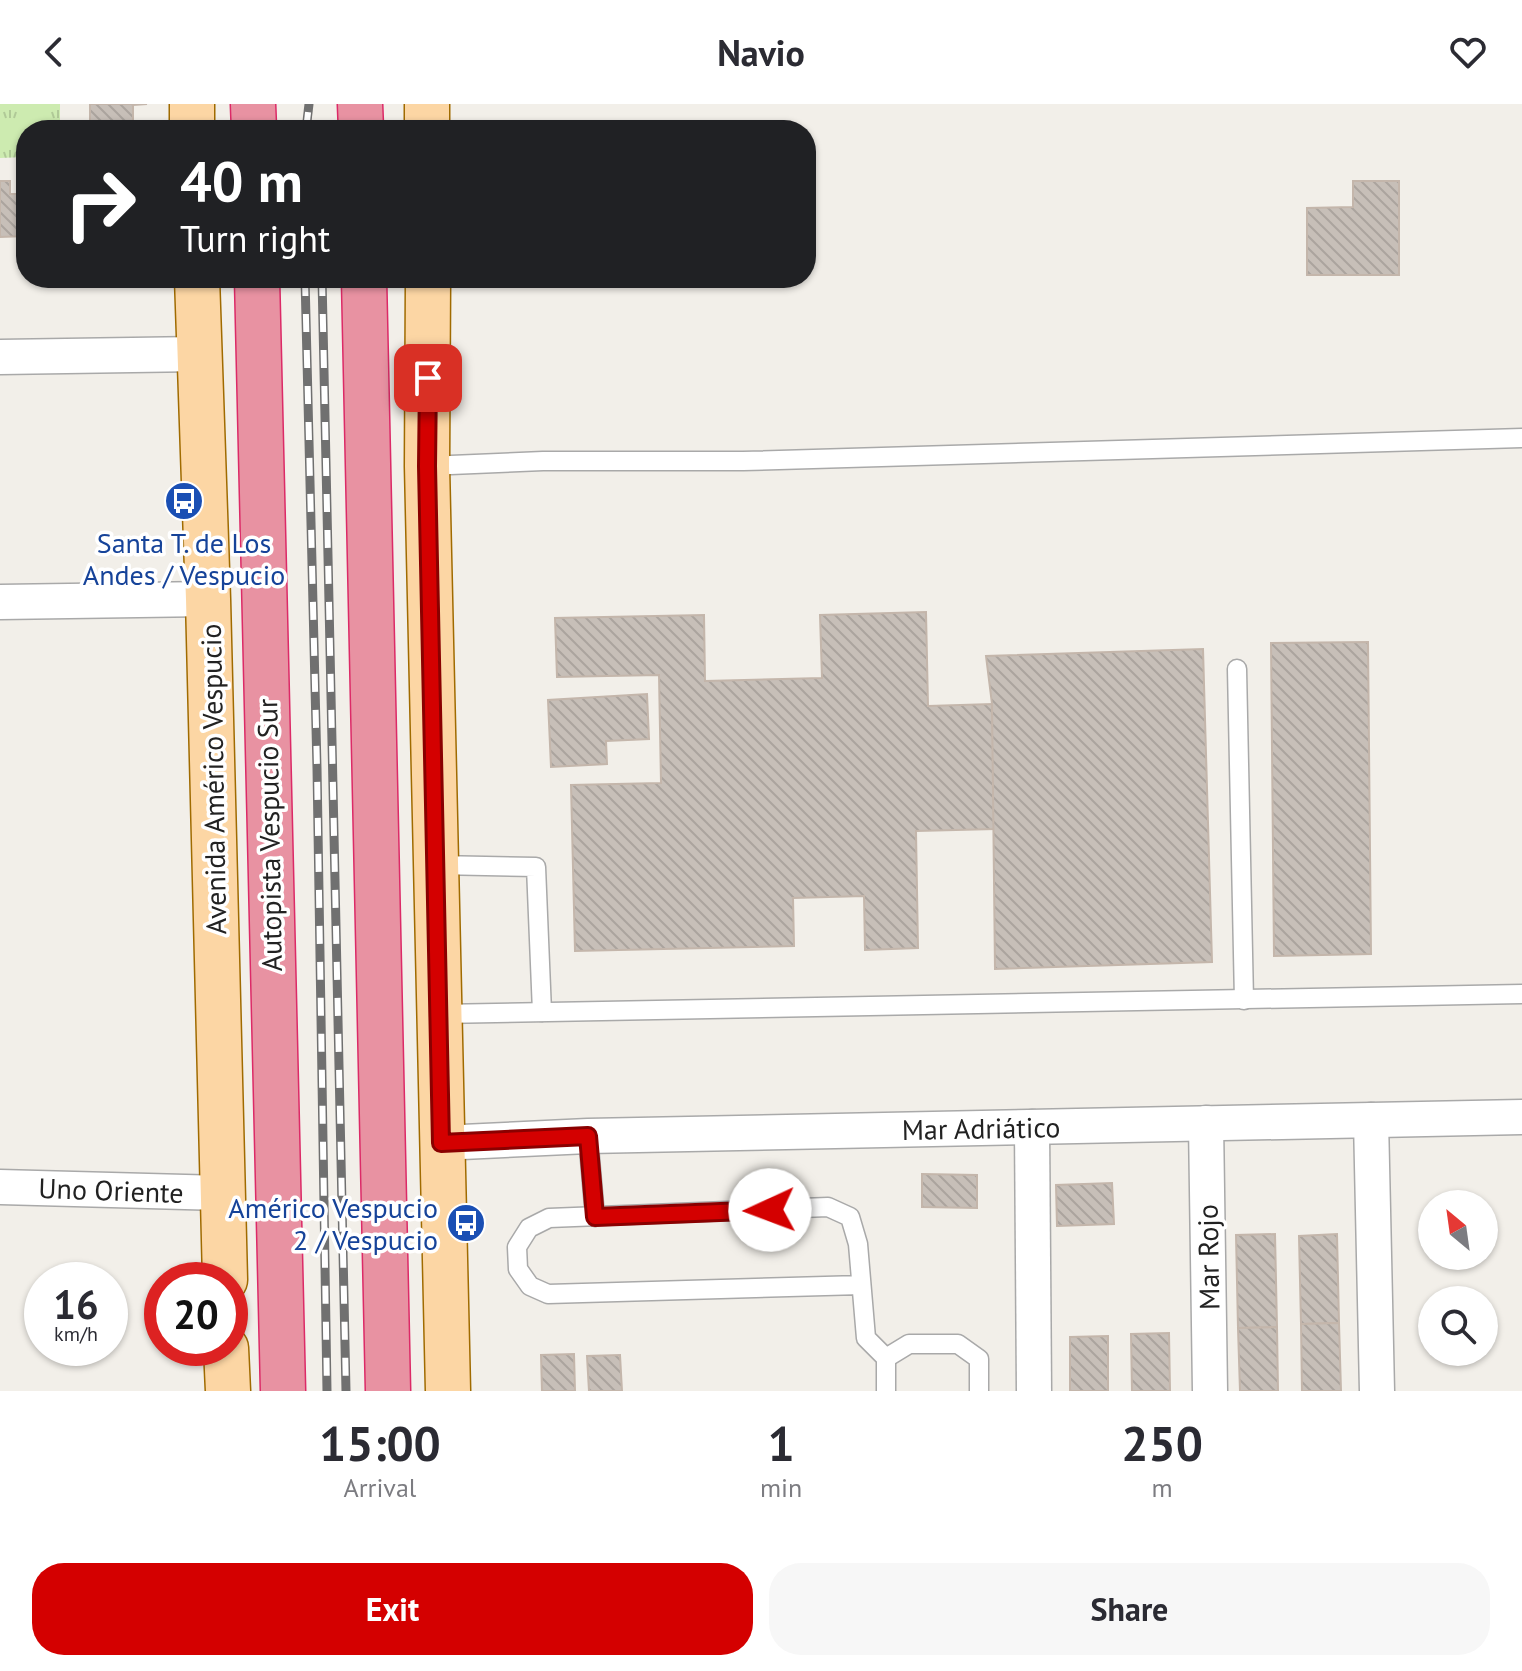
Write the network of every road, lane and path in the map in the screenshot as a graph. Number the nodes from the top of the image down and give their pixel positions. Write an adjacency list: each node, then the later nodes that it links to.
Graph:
1 (197, 288): 5 (main road, Avenida Américo Vespucio)
2 (257, 288): 31 (highway, Autopista Vespucio Sur)
3 (364, 288): 32 (highway)
4 (428, 288): 8 (main road)
5 (199, 354): 6 (street); 9 (main road, Avenida Américo Vespucio)
6 (0, 357)
7 (1522, 438): 8 (lane)
8 (427, 466): 12 (main road)
9 (208, 599): 10 (street); 24 (main road, Avenida Américo Vespucio)
10 (0, 602)
11 (1237, 669): 14 (lane)
12 (436, 865): 15 (lane); 16 (main road)
13 (1522, 994): 14 (lane)
14 (1244, 1000): 15 (lane)
15 (542, 1012): 16 (lane)
16 (439, 1014): 22 (main road)
17 (1522, 1117): 18 (street, Mar Adriático)
18 (1371, 1120): 19 (street, Mar Adriático); 38 (street)
19 (1206, 1123): 20 (street, Mar Adriático); 37 (street, Mar Rojo)
20 (1032, 1127): 21 (street, Mar Adriático); 36 (street)
21 (588, 1136): 22 (street, Mar Adriático); 25 (lane)
22 (441, 1143): 33 (main road)
23 (0, 1187): 24 (street, Uno Oriente)
24 (222, 1193): 26 (main road, Avenida Américo Vespucio)
25 (595, 1217): 27 (lane); 27 (lane)
26 (224, 1262)
27 (861, 1285): 28 (lane)
28 (886, 1358): 34 (lane); 35 (lane)
29 (227, 1366): 30 (main road)
30 (228, 1391)
31 (283, 1391)
32 (388, 1391)
33 (448, 1391)
34 (886, 1391)
35 (979, 1391)
36 (1034, 1391)
37 (1210, 1391)
38 (1377, 1391)

